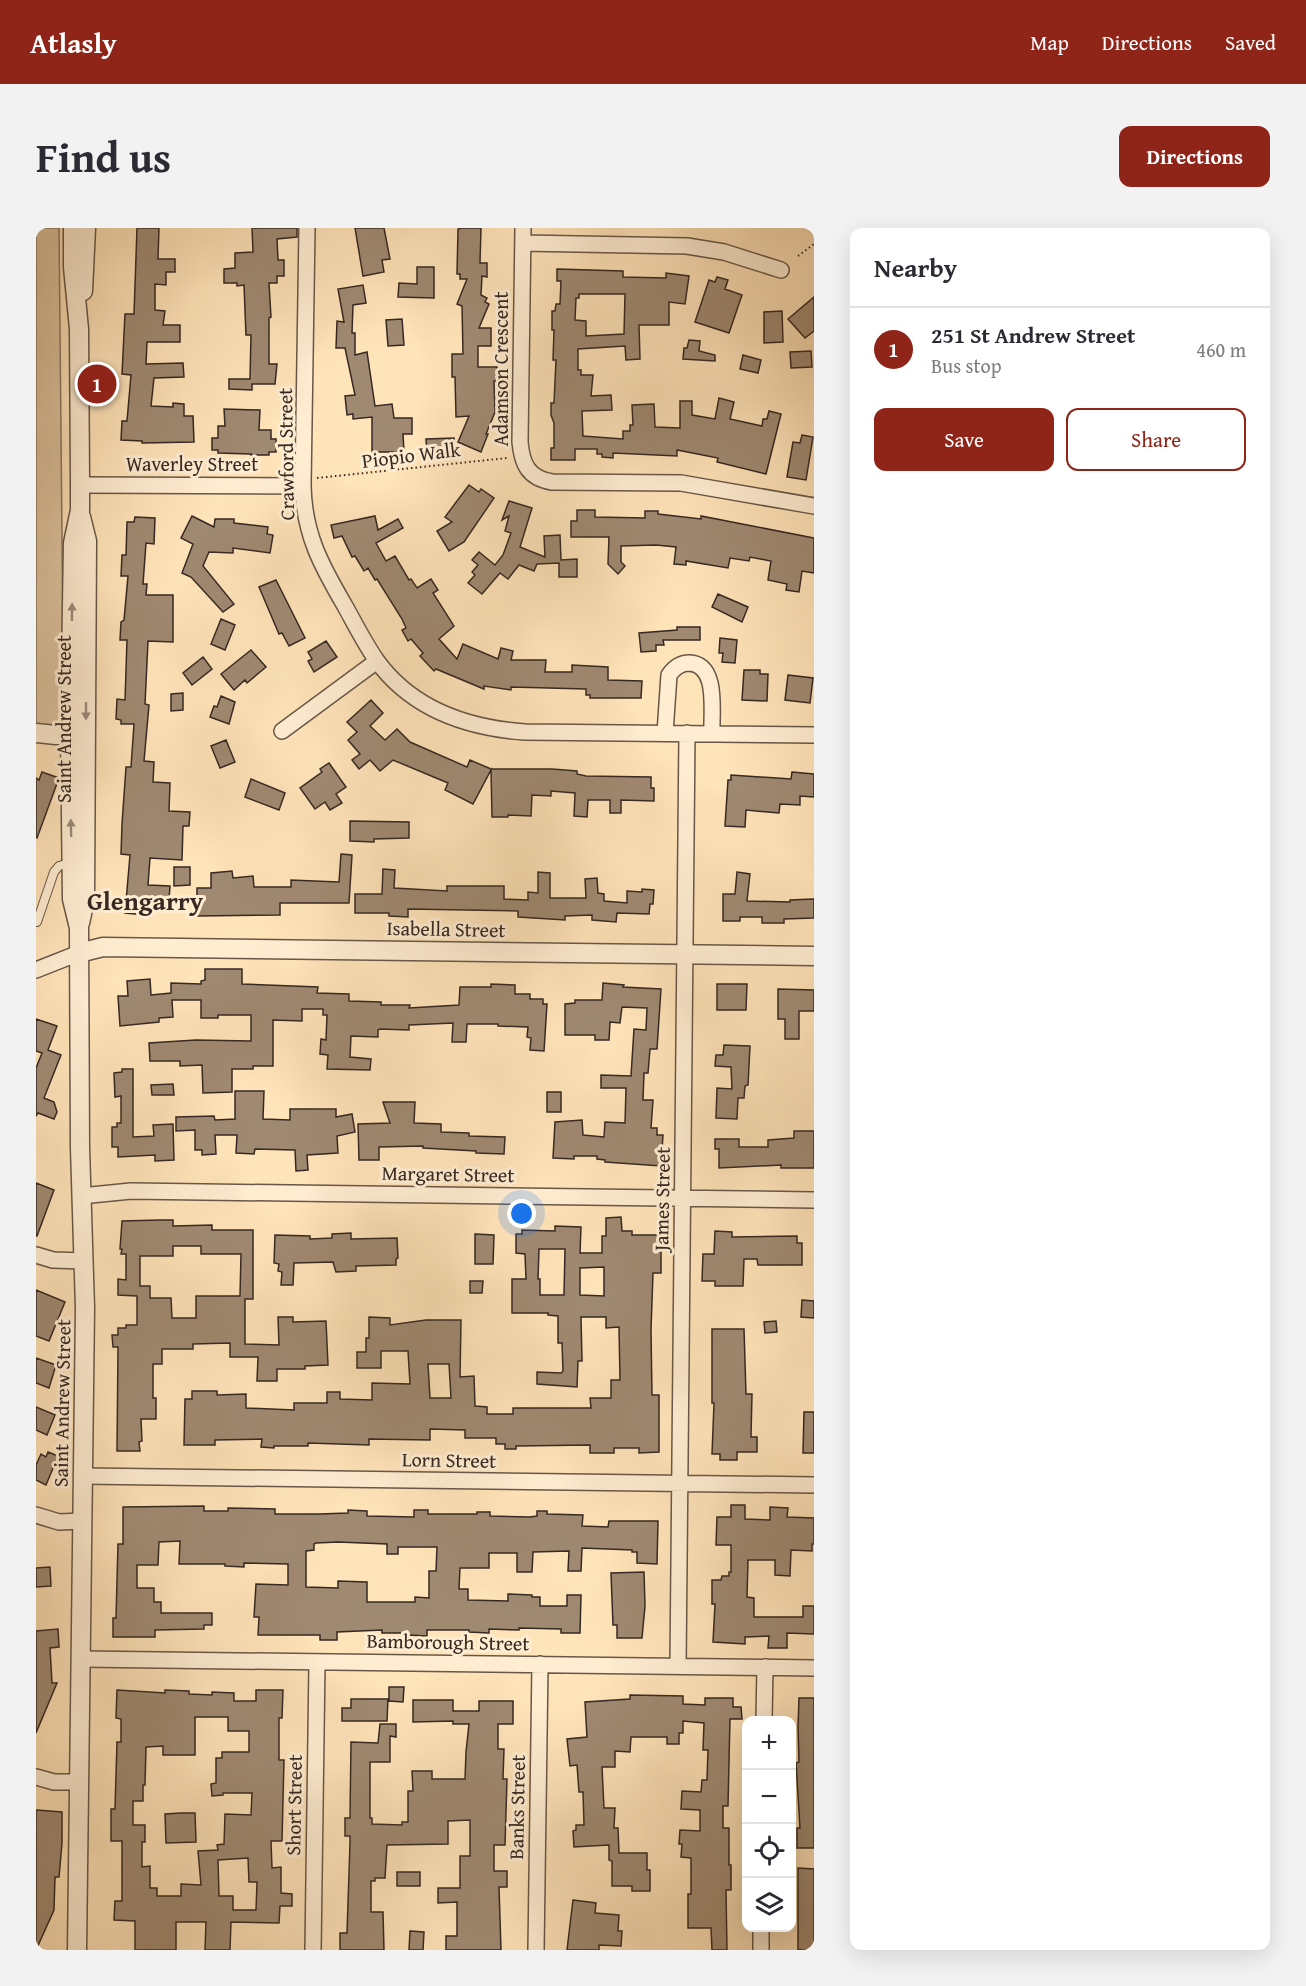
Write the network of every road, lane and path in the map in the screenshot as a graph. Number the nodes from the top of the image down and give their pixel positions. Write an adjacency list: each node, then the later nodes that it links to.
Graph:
1 (73, 228): 8 (street, Saint Andrew Street)
2 (86, 228): 8 (street, Saint Andrew Street)
3 (307, 228): 10 (street, Crawford Street)
4 (523, 235): 7 (street); 12 (street, Adamson Crescent)
5 (814, 244): 6 (path)
6 (798, 256)
7 (781, 270)
8 (80, 329): 11 (street, Saint Andrew Street)
9 (508, 458): 10 (path, Piopio Walk)
10 (310, 482): 11 (street, Waverley Street); 13 (street, Crawford Street)
11 (80, 485): 19 (street, Saint Andrew Street)
12 (814, 506)
13 (377, 661): 14 (street); 16 (street, Crawford Street)
14 (282, 731)
15 (36, 733): 19 (street)
16 (665, 733): 17 (street, Crawford Street); 18 (street)
17 (687, 733): 18 (street, Crawford Street); 25 (street, James Street)
18 (712, 734): 20 (street, Crawford Street)
19 (78, 735): 21 (street, Saint Andrew Street, one-way to 19); 23 (street, Saint Andrew Street)
20 (814, 735)
21 (71, 862): 22 (lane); 23 (street, Saint Andrew Street)
22 (37, 922)
23 (79, 928): 24 (street, Saint Andrew Street)
24 (79, 953): 25 (street, Isabella Street); 27 (street); 28 (street, Saint Andrew Street)
25 (686, 954): 26 (street, Isabella Street); 29 (street, James Street)
26 (814, 956)
27 (36, 970)
28 (81, 1196): 29 (street, Margaret Street); 32 (street, Saint Andrew Street)
29 (683, 1199): 30 (street, Margaret Street); 34 (street, James Street)
30 (814, 1200)
31 (36, 1255): 32 (street)
32 (84, 1261): 33 (street, Saint Andrew Street)
33 (83, 1476): 34 (street, Lorn Street); 37 (street, Saint Andrew Street)
34 (680, 1484): 35 (street, Lorn Street); 41 (street, James Street)
35 (814, 1485)
36 (36, 1515): 37 (street)
37 (83, 1521): 38 (street, Saint Andrew Street)
38 (81, 1659): 39 (street, Bamborough Street); 46 (street, Saint Andrew Street)
39 (317, 1662): 40 (street, Bamborough Street); 49 (street, Short Street)
40 (540, 1664): 41 (street, Bamborough Street); 50 (street, Banks Street)
41 (678, 1666): 42 (street, Bamborough Street)
42 (765, 1667): 43 (street, Bamborough Street); 44 (street)
43 (814, 1668)
44 (764, 1716)
45 (36, 1776): 46 (street)
46 (80, 1782): 48 (street, Saint Andrew Street)
47 (761, 1932): 51 (street)
48 (78, 1950)
49 (313, 1950)
50 (536, 1950)
51 (761, 1950)

